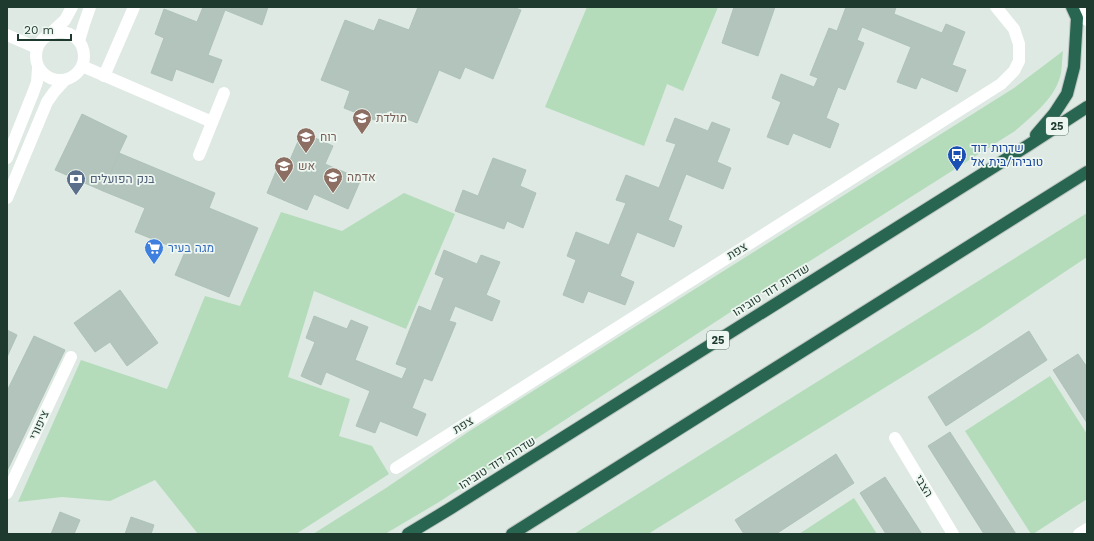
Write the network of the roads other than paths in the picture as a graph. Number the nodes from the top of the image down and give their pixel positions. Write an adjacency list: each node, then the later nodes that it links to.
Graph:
1 (72, 7): 8 (street)
2 (90, 7): 10 (street)
3 (134, 7): 14 (street)
4 (996, 7): 26 (street, צפת)
5 (1072, 7): 19 (highway)
6 (1077, 7): 7 (street)
7 (1087, 20)
8 (51, 33): 10 (street); 11 (street)
9 (7, 35): 11 (street)
10 (79, 41): 12 (street)
11 (37, 48): 13 (street)
12 (82, 66): 14 (street); 15 (street)
13 (38, 68): 15 (street); 21 (street)
14 (104, 76): 18 (street)
15 (65, 80): 23 (street)
16 (224, 93): 18 (street)
17 (1087, 107): 19 (highway, שדרות דוד טוביהו / 25)
18 (212, 122): 20 (street)
19 (1027, 146): 29 (highway, שדרות דוד טוביהו / 25)
20 (199, 155)
21 (7, 158)
22 (1087, 172): 30 (highway)
23 (7, 198)
24 (71, 357): 27 (street, ציפורי)
25 (896, 438): 31 (street, הצבי)
26 (396, 468)
27 (7, 493)
28 (1087, 529): 32 (street)
29 (408, 534)
30 (512, 534)
31 (953, 534)
32 (1079, 534)

